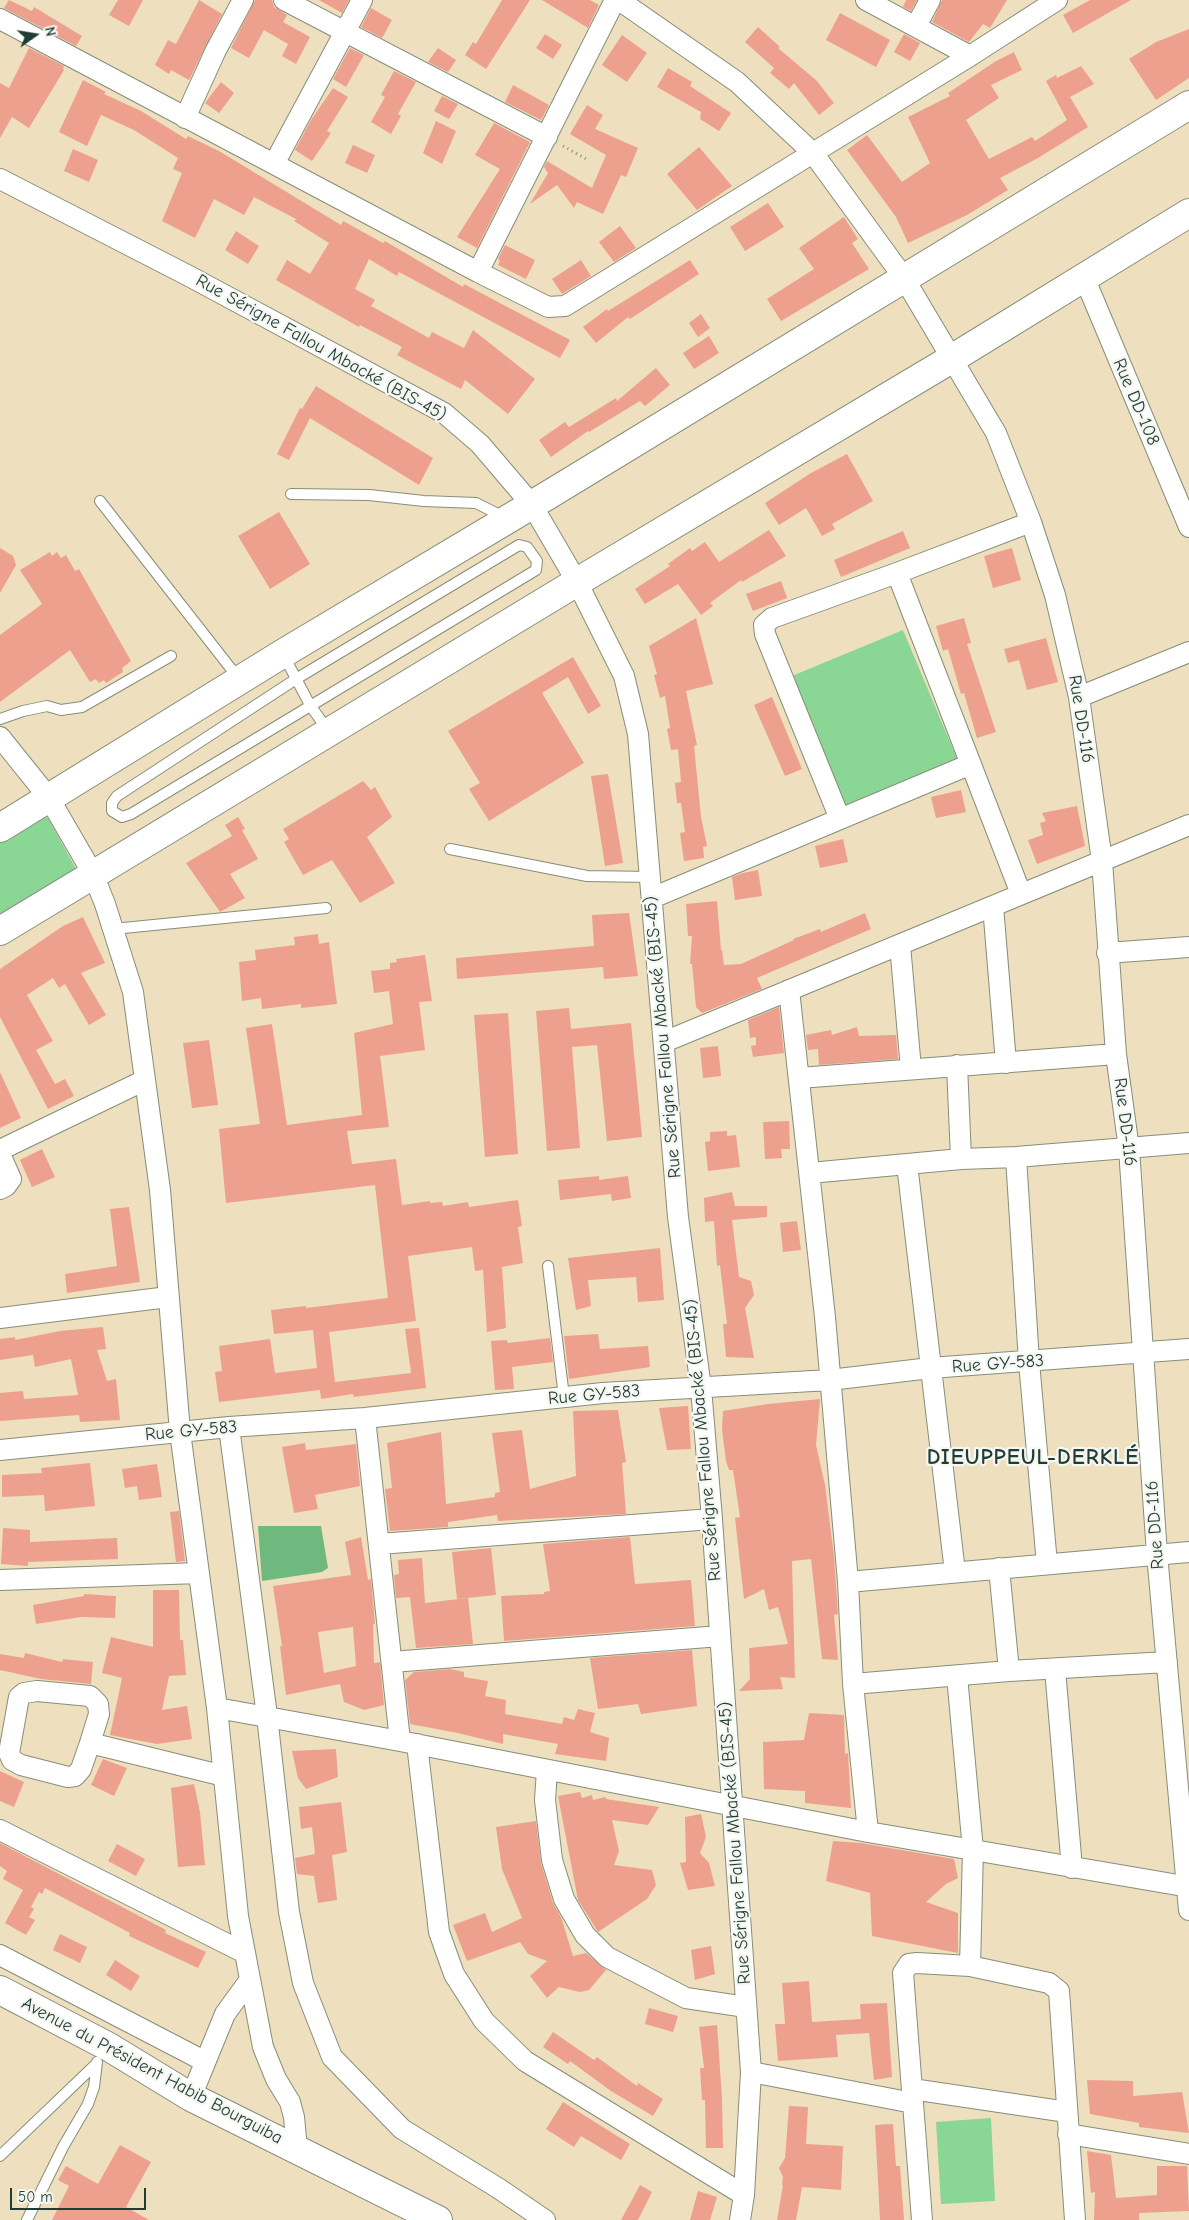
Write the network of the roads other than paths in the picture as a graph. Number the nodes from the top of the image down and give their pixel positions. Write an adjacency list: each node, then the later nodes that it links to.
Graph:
1 (243, 0): 14 (street)
2 (284, 0): 11 (street)
3 (362, 0): 11 (street)
4 (615, 0): 15 (street)
5 (619, 0): 16 (street, Rue DD-116)
6 (867, 0): 10 (street)
7 (930, 0): 10 (street)
8 (1056, 0): 12 (street)
9 (0, 18): 14 (street)
10 (916, 26): 12 (street)
11 (346, 31): 15 (street); 17 (street)
12 (970, 56): 16 (street)
13 (1189, 105): 22 (street)
14 (185, 118): 17 (street)
15 (547, 137): 20 (street)
16 (813, 154): 20 (street); 22 (street, Rue DD-116)
17 (274, 164): 20 (street)
18 (0, 179): 26 (street, Rue Sérigne Fallou Mbacké (BIS-45))
19 (1189, 213): 21 (street)
20 (478, 272)
21 (1084, 277): 23 (street); 29 (street, Rue DD-108)
22 (904, 278): 23 (street, Rue DD-116); 26 (street)
23 (953, 358): 28 (street, Rue DD-116); 31 (street)
24 (291, 494): 27 (lane)
25 (100, 501): 36 (lane)
26 (532, 505): 27 (street); 31 (street, Rue Sérigne Fallou Mbacké (BIS-45))
27 (509, 519): 33 (street)
28 (1031, 522): 30 (street); 37 (street, Rue DD-116)
29 (1189, 527)
30 (897, 573): 42 (street); 44 (street)
31 (577, 582): 40 (street); 50 (street, Rue Sérigne Fallou Mbacké (BIS-45))
32 (1189, 652): 37 (street)
33 (282, 654): 35 (lane); 36 (street)
34 (171, 656): 39 (lane)
35 (296, 679): 38 (lane); 38 (lane); 38 (lane)
36 (240, 680): 43 (street)
37 (1079, 697): 48 (street, Rue DD-116)
38 (310, 705): 40 (lane)
39 (0, 719)
40 (329, 733): 49 (street)
41 (0, 737): 43 (street)
42 (971, 764): 44 (street); 51 (street)
43 (49, 798): 46 (street); 49 (street)
44 (840, 819): 52 (street)
45 (1189, 825): 48 (street)
46 (0, 828)
47 (450, 849): 50 (lane)
48 (1102, 861): 51 (street); 59 (street, Rue DD-116)
49 (93, 874): 55 (street); 56 (street)
50 (650, 877): 52 (street, Rue Sérigne Fallou Mbacké (BIS-45))
51 (1021, 894): 53 (street)
52 (652, 898): 61 (street, Rue Sérigne Fallou Mbacké (BIS-45))
53 (992, 906): 57 (street); 63 (street)
54 (326, 908): 55 (lane)
55 (113, 929): 67 (street)
56 (0, 931)
57 (900, 945): 60 (street); 65 (street)
58 (1189, 946): 59 (street)
59 (1107, 952): 62 (street, Rue DD-116)
60 (789, 990): 61 (street); 66 (street)
61 (664, 1042): 84 (street, Rue Sérigne Fallou Mbacké (BIS-45))
62 (1116, 1054): 63 (street); 69 (street, Rue DD-116)
63 (1006, 1063): 64 (street)
64 (957, 1065): 65 (street); 72 (street)
65 (911, 1069): 66 (street)
66 (799, 1078): 74 (street)
67 (145, 1080): 70 (street); 77 (street)
68 (1189, 1144): 69 (street)
69 (1130, 1149): 71 (street); 80 (street, Rue DD-116)
70 (0, 1152): 75 (street)
71 (1016, 1157): 72 (street); 81 (street)
72 (961, 1160): 73 (street)
73 (907, 1164): 74 (street); 82 (street)
74 (810, 1173): 83 (street)
75 (0, 1189)
76 (548, 1266): 85 (lane)
77 (168, 1297): 78 (street); 88 (street)
78 (0, 1318)
79 (1189, 1349): 80 (street, Rue GY-583)
80 (1143, 1353): 81 (street, Rue GY-583); 93 (street, Rue DD-116)
81 (1029, 1362): 82 (street, Rue GY-583); 94 (street)
82 (930, 1368): 83 (street, Rue GY-583); 96 (street)
83 (830, 1380): 84 (street, Rue GY-583); 99 (street)
84 (701, 1388): 85 (street, Rue GY-583); 90 (street, Rue Sérigne Fallou Mbacké (BIS-45))
85 (564, 1397): 86 (street, Rue GY-583)
86 (365, 1418): 87 (street, Rue GY-583); 91 (street)
87 (228, 1427): 88 (street, Rue GY-583); 108 (street)
88 (180, 1432): 89 (street, Rue GY-583); 97 (street)
89 (0, 1450)
90 (712, 1518): 91 (street); 100 (street, Rue Sérigne Fallou Mbacké (BIS-45))
91 (379, 1544): 101 (street)
92 (1189, 1552): 93 (street)
93 (1157, 1554): 94 (street); 102 (street, Rue DD-116)
94 (1047, 1564): 95 (street)
95 (999, 1568): 96 (street); 104 (street)
96 (955, 1572): 99 (street)
97 (199, 1573): 98 (street); 107 (street)
98 (0, 1580)
99 (848, 1582): 106 (street)
100 (720, 1636): 101 (street); 115 (street, Rue Sérigne Fallou Mbacké (BIS-45))
101 (392, 1662): 110 (street)
102 (1167, 1662): 103 (street); 112 (street, Rue DD-116)
103 (1055, 1669): 104 (street); 119 (street)
104 (1009, 1671): 105 (street)
105 (958, 1676): 106 (street); 118 (street)
106 (853, 1684): 117 (street)
107 (217, 1708): 108 (street); 114 (street)
108 (267, 1716): 110 (street); 141 (street)
109 (7, 1726): 111 (street); 111 (street)
110 (409, 1742): 113 (street); 138 (street)
111 (90, 1743): 114 (street)
112 (1182, 1751): 120 (street, Rue DD-116)
113 (547, 1770): 115 (street); 127 (street)
114 (224, 1776): 122 (street)
115 (733, 1805): 117 (street); 127 (street, Rue Sérigne Fallou Mbacké (BIS-45))
116 (0, 1830): 122 (street)
117 (868, 1832): 118 (street)
118 (973, 1850): 119 (street); 124 (street)
119 (1072, 1868): 120 (street)
120 (1188, 1887): 121 (street, Rue DD-116)
121 (1189, 1910)
122 (245, 1953): 125 (street)
123 (0, 1955): 129 (street)
124 (970, 1966): 131 (street); 133 (street)
125 (249, 1981): 129 (street); 135 (street)
126 (0, 1990): 128 (street, Avenue du Président Habib Bourguiba)
127 (746, 2007): 130 (street, Rue Sérigne Fallou Mbacké (BIS-45))
128 (103, 2055): 132 (street, Avenue du Président Habib Bourguiba); 137 (lane); 139 (lane)
129 (204, 2061): 132 (street)
130 (750, 2072): 131 (street); 138 (street, Rue Sérigne Fallou Mbacké (BIS-45))
131 (913, 2096): 133 (street); 143 (street)
132 (191, 2097): 135 (street, Avenue du Président Habib Bourguiba)
133 (1066, 2112): 134 (street)
134 (1068, 2134): 136 (street); 144 (street)
135 (297, 2149): 140 (street, Avenue du Président Habib Bourguiba)
136 (1189, 2154)
137 (0, 2156)
138 (744, 2195): 142 (street, Rue Sérigne Fallou Mbacké (BIS-45))
139 (27, 2220)
140 (438, 2220)
141 (545, 2220)
142 (740, 2220)
143 (922, 2220)
144 (1075, 2220)

